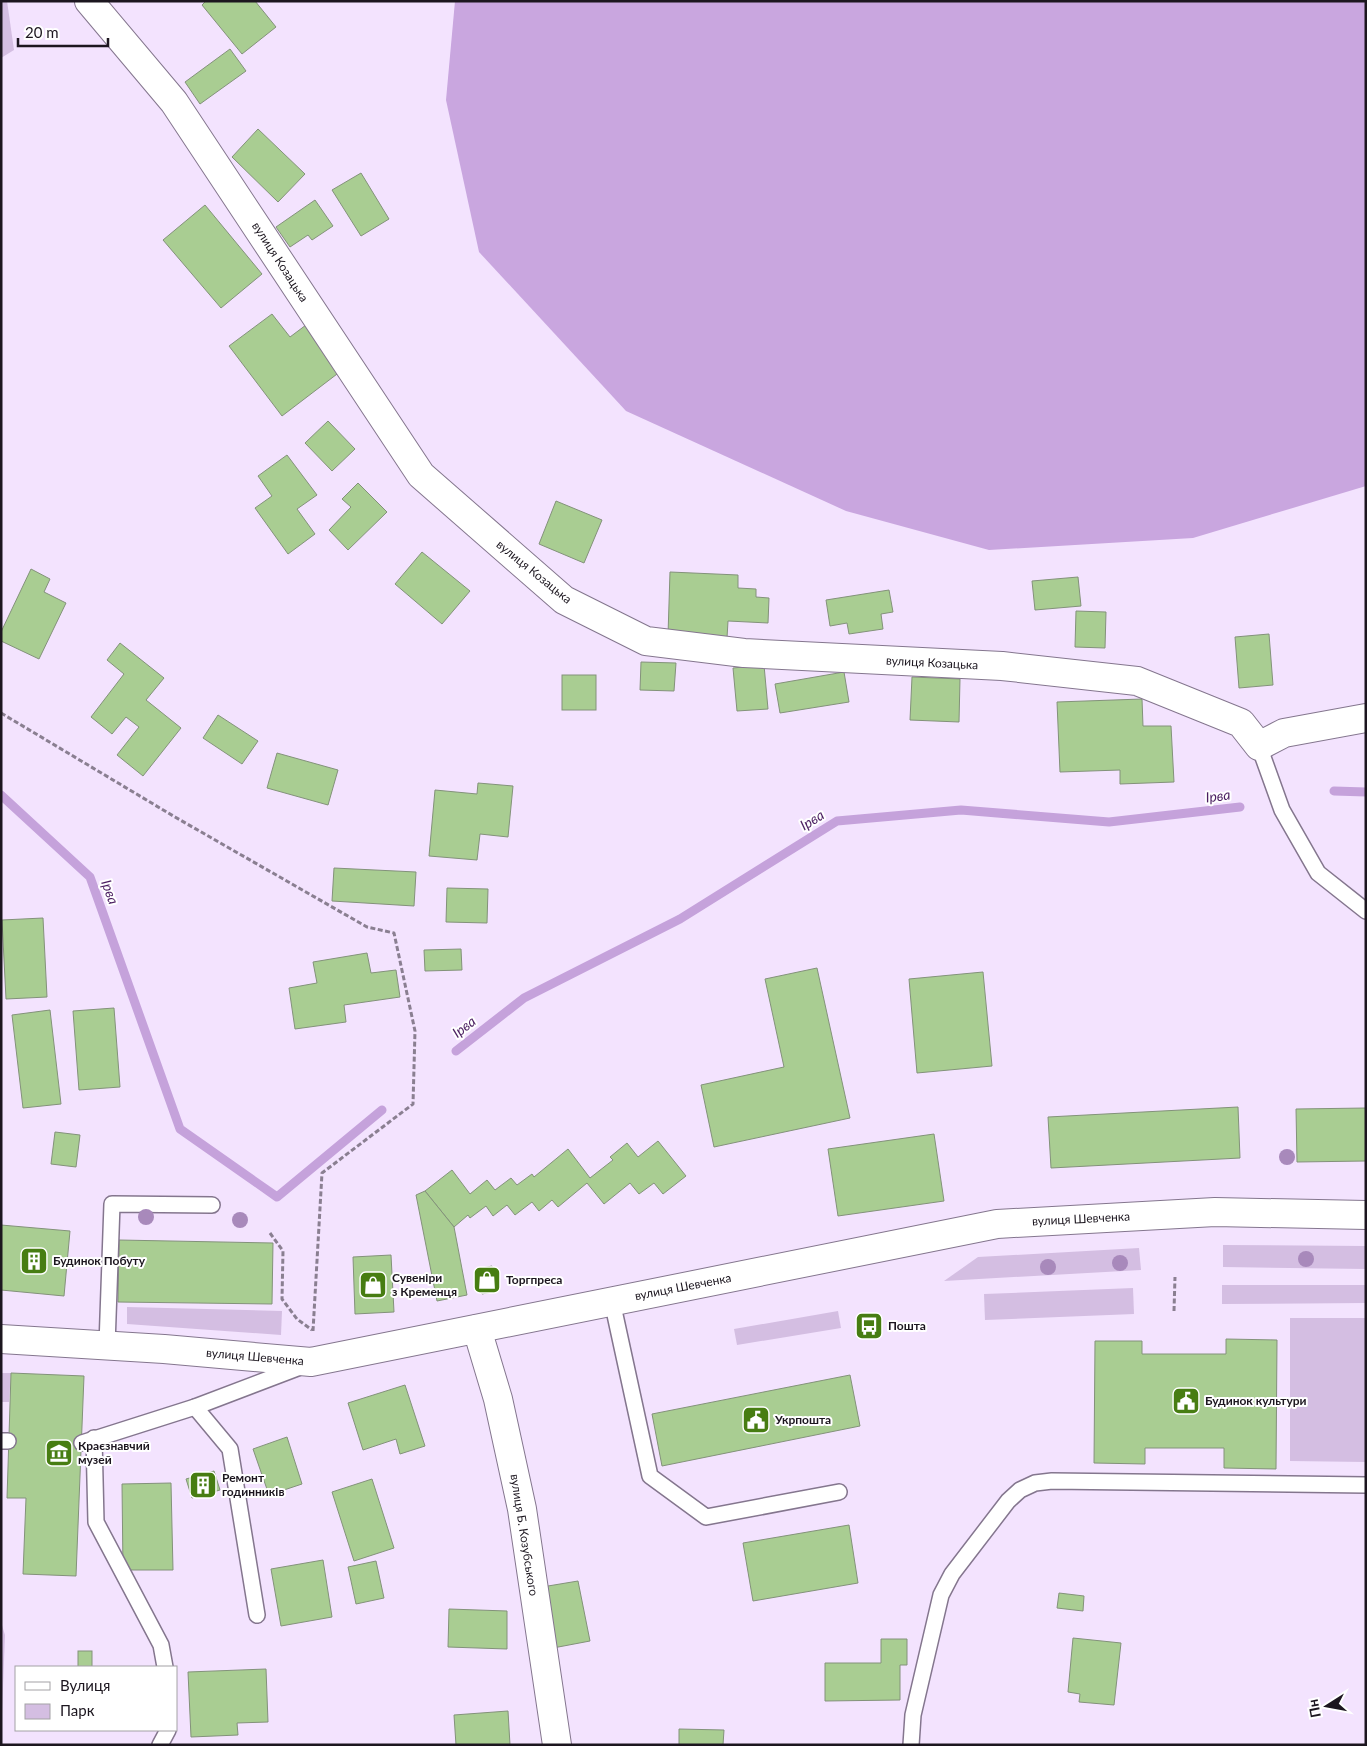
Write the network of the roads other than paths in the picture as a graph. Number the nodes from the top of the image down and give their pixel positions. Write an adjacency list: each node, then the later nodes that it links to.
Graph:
1 (89, 1): 3 (street, вулиця Козацька)
2 (1366, 718): 3 (street)
3 (1259, 746): 4 (lane)
4 (1366, 911)
5 (212, 1205): 10 (lane)
6 (1366, 1215): 7 (street, вулиця Шевченка)
7 (612, 1301): 8 (street, вулиця Шевченка); 14 (lane)
8 (477, 1329): 11 (street, вулиця Шевченка); 19 (street, вулиця Б. Козубського)
9 (1, 1339): 10 (street, вулиця Шевченка)
10 (107, 1345): 11 (street, вулиця Шевченка)
11 (311, 1362): 12 (lane)
12 (195, 1408): 15 (lane); 16 (lane)
13 (1366, 1485): 20 (lane)
14 (839, 1492)
15 (256, 1615)
16 (165, 1666)
17 (167, 1731): 18 (lane)
18 (160, 1745)
19 (557, 1745)
20 (911, 1745)

